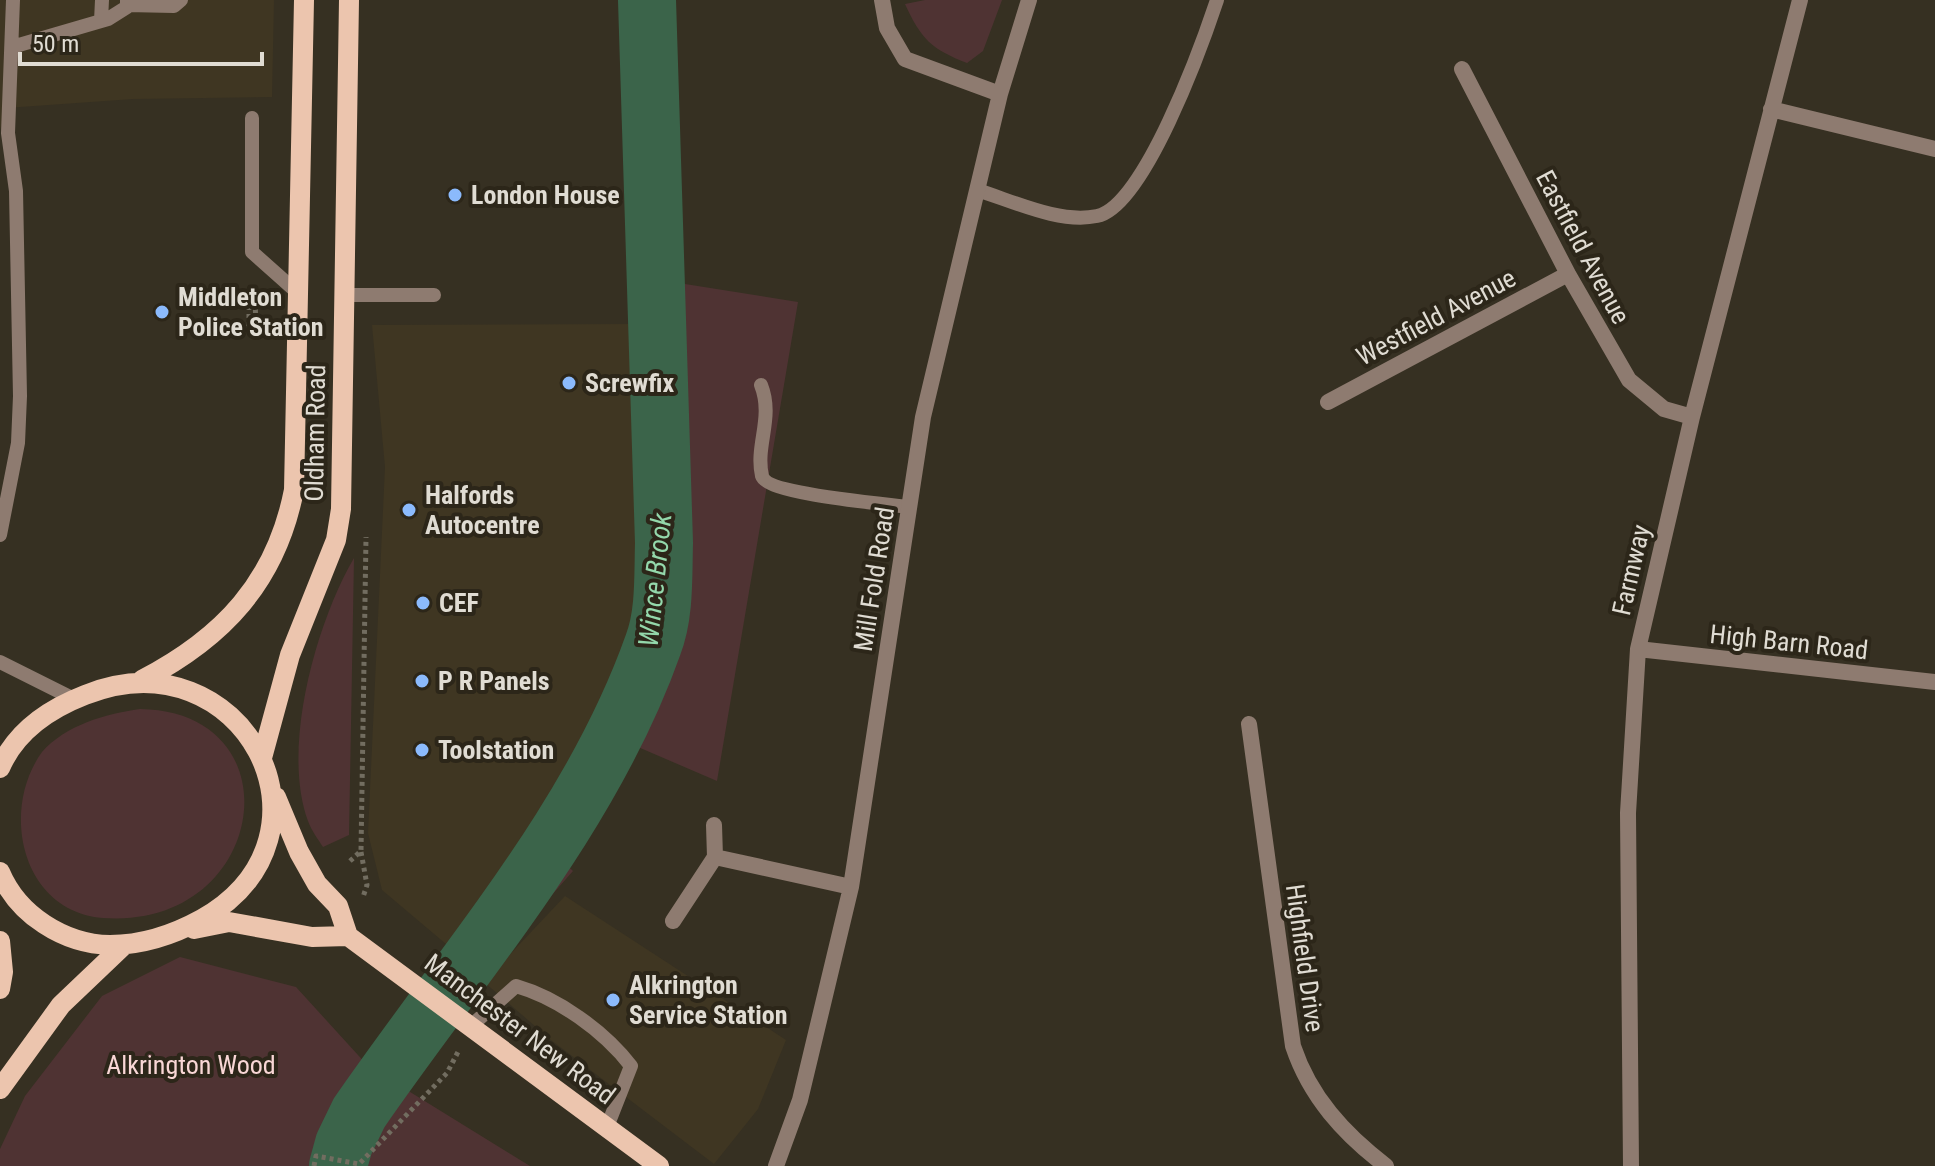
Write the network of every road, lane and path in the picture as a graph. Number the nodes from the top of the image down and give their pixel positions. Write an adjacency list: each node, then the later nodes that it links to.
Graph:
1 (13, 0): 13 (lane)
2 (102, 0): 12 (lane)
3 (191, 0): 11 (lane)
4 (304, 0): 23 (main road, Oldham Road)
5 (349, 0): 24 (main road, Oldham Road)
6 (882, 0): 15 (street)
7 (1029, 0): 15 (street, Mill Fold Road)
8 (1217, 0): 20 (lane)
9 (1800, 0): 16 (street, Farmway)
10 (129, 2): 11 (lane); 12 (lane)
11 (177, 2)
12 (101, 21): 13 (lane)
13 (12, 47): 18 (lane)
14 (1462, 69): 21 (street, Eastfield Avenue)
15 (1000, 94): 20 (street, Mill Fold Road)
16 (1771, 109): 19 (street); 31 (street, Farmway)
17 (252, 118): 23 (lane)
18 (4, 134): 32 (lane)
19 (1935, 149)
20 (977, 190): 33 (street, Mill Fold Road)
21 (1568, 274): 30 (street, Westfield Avenue); 31 (street, Eastfield Avenue)
22 (249, 285): 28 (path)
23 (298, 293): 38 (main road, Oldham Road)
24 (344, 295): 25 (lane); 42 (main road, Oldham Road)
25 (434, 295)
26 (271, 296): 28 (path)
27 (240, 299): 28 (path)
28 (249, 299)
29 (761, 385): 33 (lane)
30 (1328, 402)
31 (1692, 417): 36 (street, Farmway)
32 (3, 505): 34 (lane)
33 (909, 507): 51 (street, Mill Fold Road)
34 (0, 535)
35 (366, 545): 46 (path)
36 (1638, 649): 39 (street, High Barn Road); 67 (street, Farmway)
37 (0, 662): 40 (lane)
38 (138, 682): 40 (main road); 42 (main road)
39 (1935, 682)
40 (74, 699): 43 (main road)
41 (1249, 724): 66 (street, Highfield Drive)
42 (262, 758): 44 (main road)
43 (0, 768)
44 (270, 782): 53 (main road); 54 (main road)
45 (714, 825): 47 (street)
46 (361, 851): 48 (path); 50 (path)
47 (715, 857): 51 (street); 52 (street)
48 (350, 861)
49 (0, 872): 56 (main road)
50 (367, 885)
51 (851, 887): 65 (street, Mill Fold Road)
52 (673, 921)
53 (178, 932): 54 (main road); 56 (main road)
54 (348, 936): 58 (main road, Manchester New Road)
55 (0, 941): 57 (main road)
56 (124, 945): 60 (main road)
57 (2, 980)
58 (472, 1025): 61 (main road, Manchester New Road); 61 (lane)
59 (447, 1073): 62 (path)
60 (0, 1089)
61 (607, 1127): 64 (main road, Manchester New Road)
62 (359, 1164): 63 (path)
63 (314, 1166)
64 (659, 1166)
65 (776, 1166)
66 (1386, 1166)
67 (1631, 1166)

